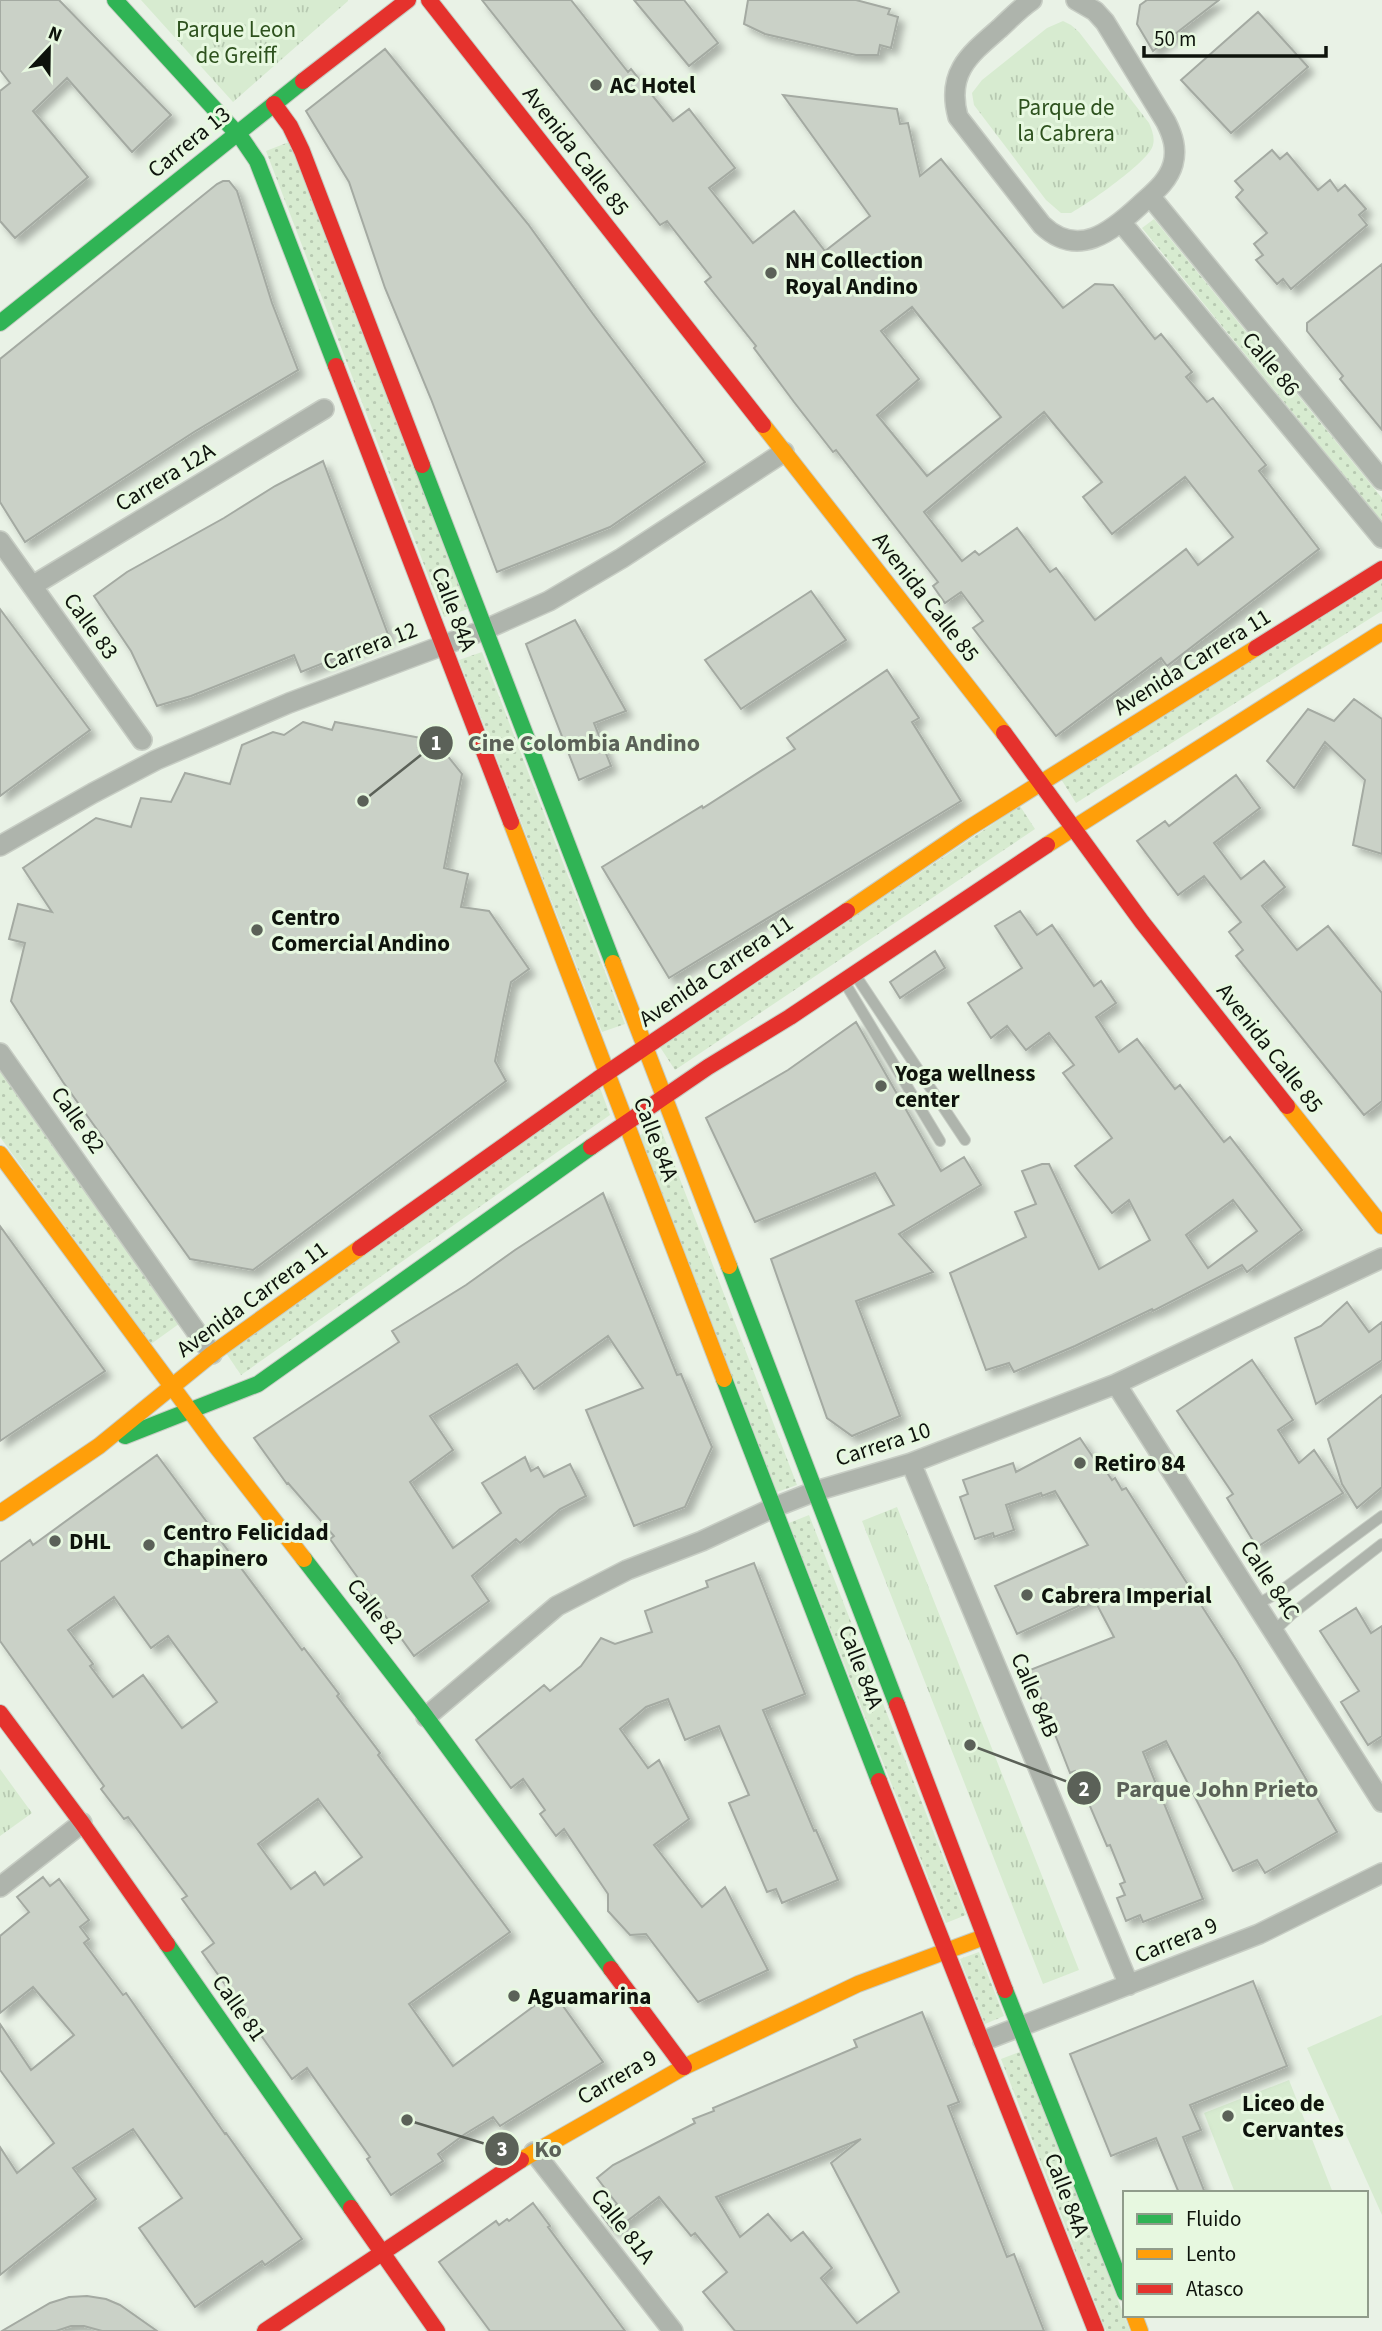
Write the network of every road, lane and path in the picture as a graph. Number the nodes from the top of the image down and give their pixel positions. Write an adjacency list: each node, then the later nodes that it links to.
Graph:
1 (115, 0): 7 (street, Calle 84A)
2 (408, 0): 6 (street, Carrera 13)
3 (429, 0): 12 (street, Avenida Calle 85)
4 (1032, 0): 9 (street)
5 (1076, 0): 8 (street)
6 (274, 104): 7 (street, Carrera 13); 18 (street, Calle 84A)
7 (237, 133): 10 (street, Carrera 13); 20 (street, Calle 84A)
8 (1150, 196): 9 (street); 13 (street, Calle 86)
9 (1121, 222): 14 (street, Calle 86)
10 (0, 323)
11 (324, 409): 17 (street, Carrera 12A)
12 (784, 452): 18 (street, Carrera 12); 22 (street, Avenida Calle 85)
13 (1382, 480)
14 (1382, 538)
15 (0, 541): 17 (street, Calle 83)
16 (1382, 569): 22 (street, Avenida Carrera 11)
17 (32, 586): 21 (street, Calle 83)
18 (484, 629): 20 (street, Carrera 12); 26 (street, Calle 84A)
19 (1382, 632): 23 (street, Avenida Carrera 11)
20 (443, 644): 24 (street, Carrera 12); 28 (street, Calle 84A)
21 (142, 740)
22 (1040, 784): 23 (street, Avenida Calle 85); 26 (street, Avenida Carrera 11)
23 (1072, 829): 25 (street, Avenida Carrera 11); 34 (street, Avenida Calle 85)
24 (0, 846)
25 (847, 978): 29 (street, Avenida Carrera 11); 31 (lane); 32 (lane)
26 (645, 1046): 28 (street, Avenida Carrera 11); 29 (street, Calle 84A)
27 (0, 1053): 36 (street, Calle 82)
28 (606, 1073): 30 (street, Calle 84A); 36 (street, Avenida Carrera 11)
29 (664, 1097): 30 (street, Avenida Carrera 11); 42 (street, Calle 84A)
30 (625, 1123): 39 (street, Avenida Carrera 11); 43 (street, Calle 84A)
31 (965, 1140)
32 (940, 1142)
33 (0, 1154): 38 (street, Calle 82)
34 (1382, 1226)
35 (1382, 1258): 37 (street, Carrera 10)
36 (212, 1354): 38 (street, Avenida Carrera 11)
37 (1116, 1384): 41 (street, Carrera 10); 47 (street, Calle 84C)
38 (172, 1386): 39 (street, Calle 82); 40 (street, Avenida Carrera 11)
39 (190, 1411): 40 (street, Avenida Carrera 11); 50 (street, Calle 82)
40 (99, 1446): 44 (street, Avenida Carrera 11)
41 (911, 1462): 42 (street, Carrera 10); 58 (street, Calle 84B)
42 (816, 1491): 43 (street, Carrera 10); 56 (street, Calle 84A)
43 (775, 1507): 50 (street, Carrera 10); 57 (street, Calle 84A)
44 (0, 1513)
45 (1382, 1516): 47 (lane)
46 (1382, 1544): 48 (lane)
47 (1257, 1604): 48 (street, Calle 84C)
48 (1274, 1631): 51 (street, Calle 84C)
49 (0, 1713): 52 (street, Calle 81)
50 (426, 1717): 61 (street, Calle 82)
51 (1382, 1802)
52 (78, 1818): 53 (street); 55 (street); 63 (street, Calle 81)
53 (0, 1871)
54 (1382, 1873): 58 (street, Carrera 9)
55 (0, 1887)
56 (984, 1937): 57 (street, Carrera 9); 59 (street, Calle 84A)
57 (946, 1952): 60 (street, Calle 84A); 61 (street, Carrera 9)
58 (1129, 1985): 59 (street, Carrera 9)
59 (1020, 2027): 60 (street, Carrera 9); 64 (street, Calle 84A)
60 (983, 2041): 68 (street, Calle 84A)
61 (684, 2067): 62 (street, Carrera 9)
62 (534, 2152): 63 (street, Carrera 9); 67 (street, Calle 81A)
63 (381, 2252): 65 (street, Carrera 9); 66 (street, Calle 81)
64 (1123, 2288)
65 (265, 2331)
66 (437, 2331)
67 (673, 2331)
68 (1096, 2331)

